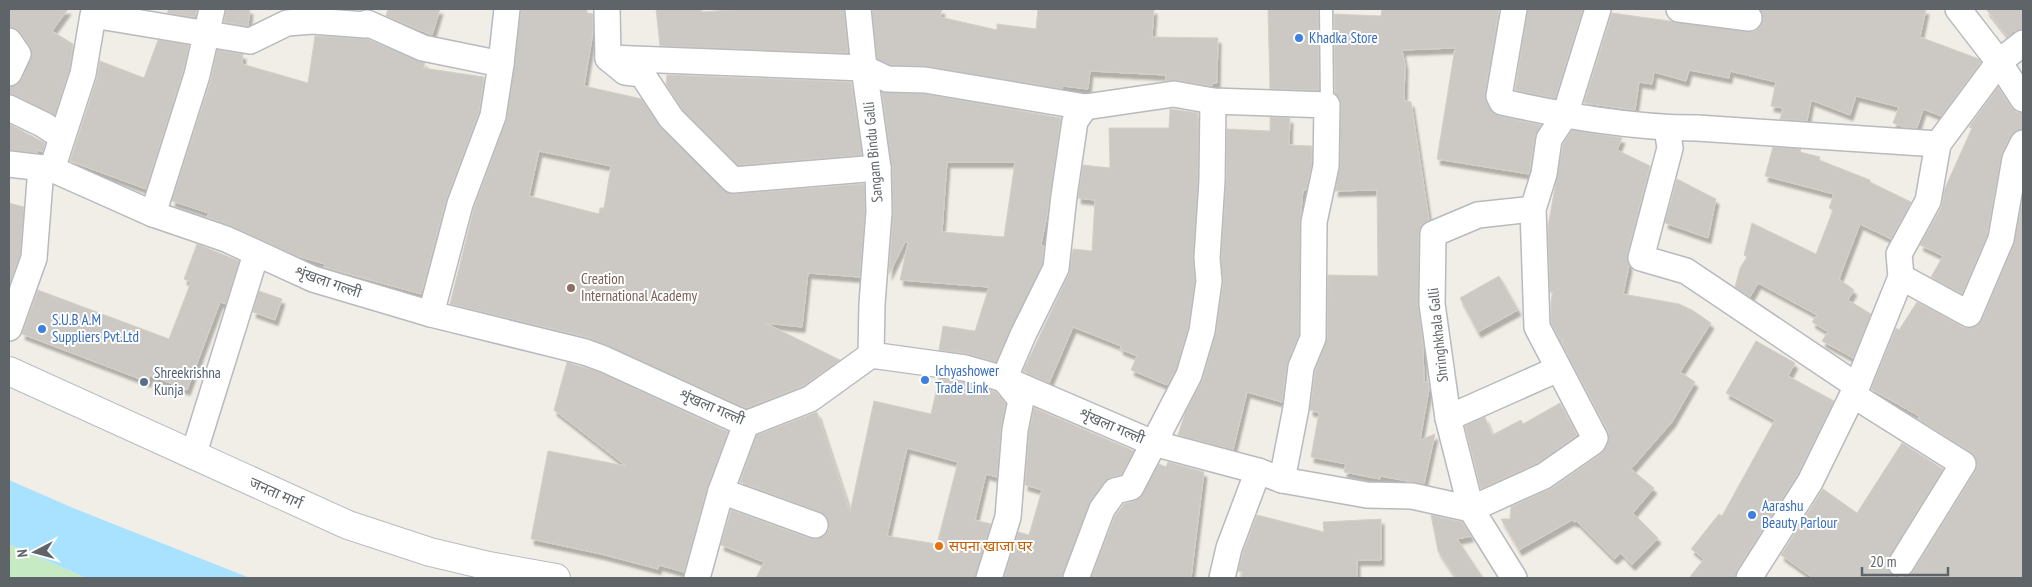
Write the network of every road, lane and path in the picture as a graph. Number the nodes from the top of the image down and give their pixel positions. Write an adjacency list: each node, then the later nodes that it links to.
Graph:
1 (212, 9): 12 (street)
2 (507, 9): 17 (street)
3 (607, 9): 15 (street)
4 (858, 9): 18 (street, Sangam Bindu Galli)
5 (1326, 9): 22 (lane)
6 (1514, 9): 25 (street)
7 (1598, 9): 25 (street)
8 (1679, 9): 11 (street)
9 (1958, 9): 16 (street)
10 (88, 12): 12 (street); 27 (street)
11 (1749, 18)
12 (206, 34): 17 (street); 34 (street)
13 (9, 41): 19 (street)
14 (2023, 43): 16 (street)
15 (608, 58): 18 (street); 32 (street)
16 (1999, 62): 20 (street); 29 (street)
17 (501, 64): 37 (street)
18 (864, 68): 23 (street); 32 (street, Sangam Bindu Galli)
19 (9, 73)
20 (2023, 98)
21 (1213, 101): 22 (street); 23 (street); 46 (street)
22 (1327, 105): 49 (street)
23 (1085, 107): 42 (street)
24 (9, 108): 27 (street)
25 (1565, 115): 26 (street); 33 (street)
26 (1667, 128): 29 (street); 43 (street)
27 (62, 137): 31 (street)
28 (2023, 143): 36 (street)
29 (1938, 144): 36 (street)
30 (9, 164): 31 (street, शृंखला गल्ली)
31 (47, 168): 34 (street, शृंखला गल्ली); 38 (street)
32 (878, 168): 39 (street, Sangam Bindu Galli)
33 (1533, 209): 40 (street); 44 (street, Shringhkhala Galli)
34 (153, 214): 35 (street, शृंखला गल्ली)
35 (256, 254): 37 (street, शृंखला गल्ली); 47 (street)
36 (1901, 277): 43 (street)
37 (431, 314): 45 (street, शृंखला गल्ली)
38 (9, 328)
39 (871, 355): 42 (street, शृंखला गल्ली); 45 (street, शृंखला गल्ली)
40 (1558, 369): 44 (street); 51 (street)
41 (9, 371): 47 (main road, जनता मार्ग)
42 (1004, 379): 46 (street, शृंखला गल्ली); 56 (street)
43 (1855, 391): 53 (street); 60 (street)
44 (1448, 418): 51 (street, Shringhkhala Galli)
45 (746, 424): 50 (street)
46 (1152, 443): 48 (street, शृंखला गल्ली); 57 (street)
47 (193, 456): 54 (main road, जनता मार्ग)
48 (1258, 471): 49 (street, शृंखला गल्ली); 58 (street)
49 (1282, 480): 51 (street, शृंखला गल्ली)
50 (721, 491): 52 (street); 55 (street)
51 (1471, 509): 59 (street, Shringhkhala Galli)
52 (815, 525)
53 (1901, 564)
54 (556, 578)
55 (697, 578)
56 (989, 578)
57 (1076, 578)
58 (1222, 578)
59 (1514, 578)
60 (1749, 578)

